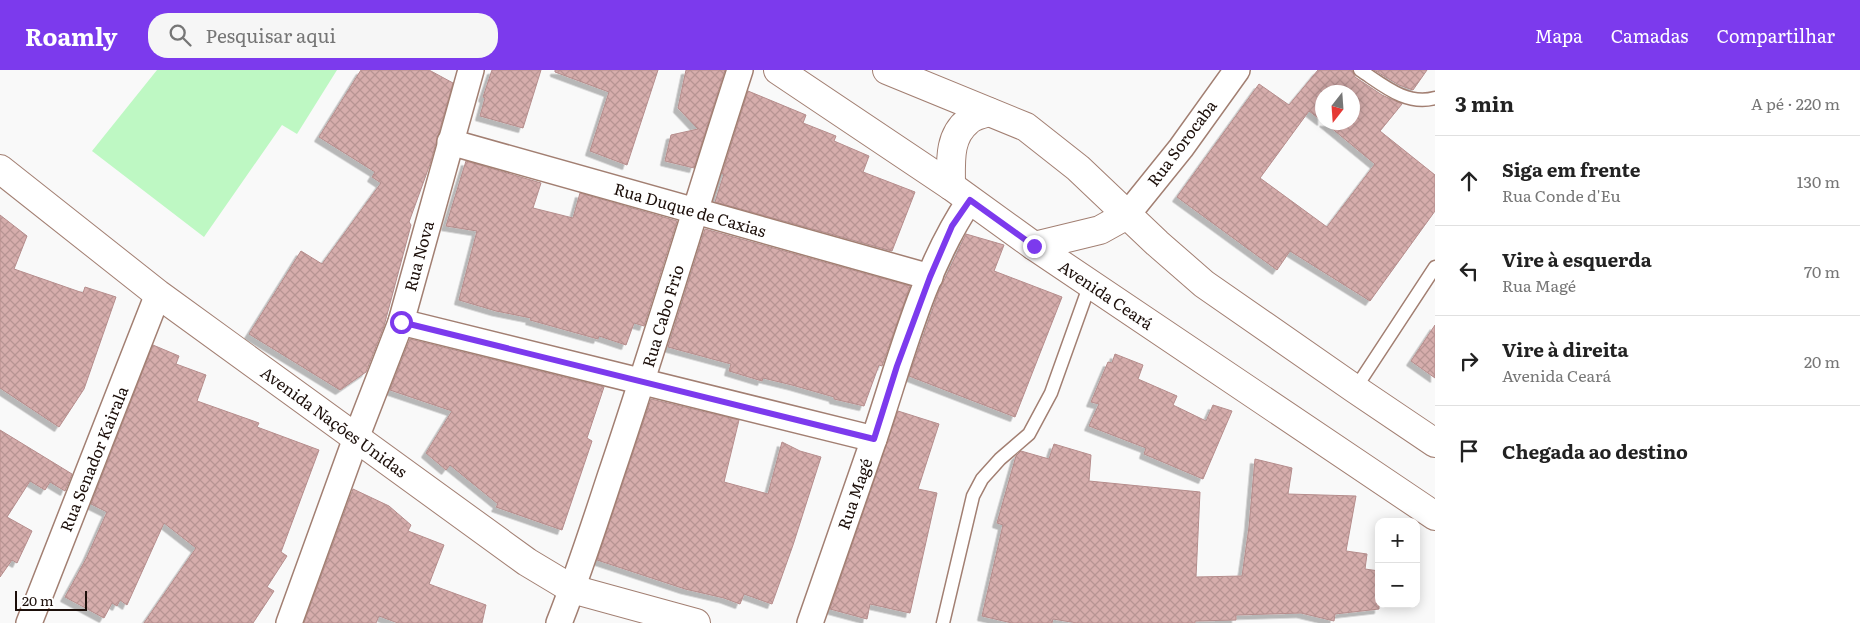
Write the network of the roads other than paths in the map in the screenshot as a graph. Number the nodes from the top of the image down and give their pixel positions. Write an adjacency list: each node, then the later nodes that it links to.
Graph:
1 (471, 70): 9 (street, Rua Nova)
2 (740, 70): 12 (street, Rua Cabo Frio)
3 (778, 70): 11 (main road, Avenida Ceará)
4 (887, 70): 8 (main road)
5 (1237, 70): 13 (street, Rua Sorocaba)
6 (1360, 70): 7 (lane)
7 (1435, 98)
8 (989, 112): 11 (main road); 13 (main road)
9 (450, 142): 12 (street, Rua Duque de Caxias); 19 (street, Rua Nova)
10 (0, 169): 18 (main road, Avenida Nações Unidas)
11 (961, 193): 14 (main road, Avenida Ceará); 16 (street, Rua Magé)
12 (694, 212): 16 (street, Rua Duque de Caxias); 20 (street, Rua Cabo Frio)
13 (1127, 215): 14 (main road); 21 (main road)
14 (1034, 246): 17 (main road, Avenida Ceará)
15 (1435, 267): 21 (lane)
16 (930, 277): 23 (street, Rua Magé)
17 (1090, 284): 25 (main road, Avenida Ceará); 32 (lane)
18 (158, 294): 22 (main road, Avenida Nações Unidas); 27 (street, Rua Senador Kairala)
19 (401, 322): 20 (street); 22 (street, Rua Nova)
20 (642, 383): 23 (street); 26 (street, Rua Cabo Frio)
21 (1355, 389): 24 (main road)
22 (356, 438): 26 (main road, Avenida Nações Unidas); 28 (street, Rua Nova)
23 (874, 439): 31 (street, Rua Magé)
24 (1435, 443)
25 (1435, 516)
26 (572, 589): 29 (street, Rua Cabo Frio); 30 (main road, Avenida Nações Unidas)
27 (29, 623)
28 (290, 623)
29 (559, 623)
30 (696, 623)
31 (810, 623)
32 (942, 623)

